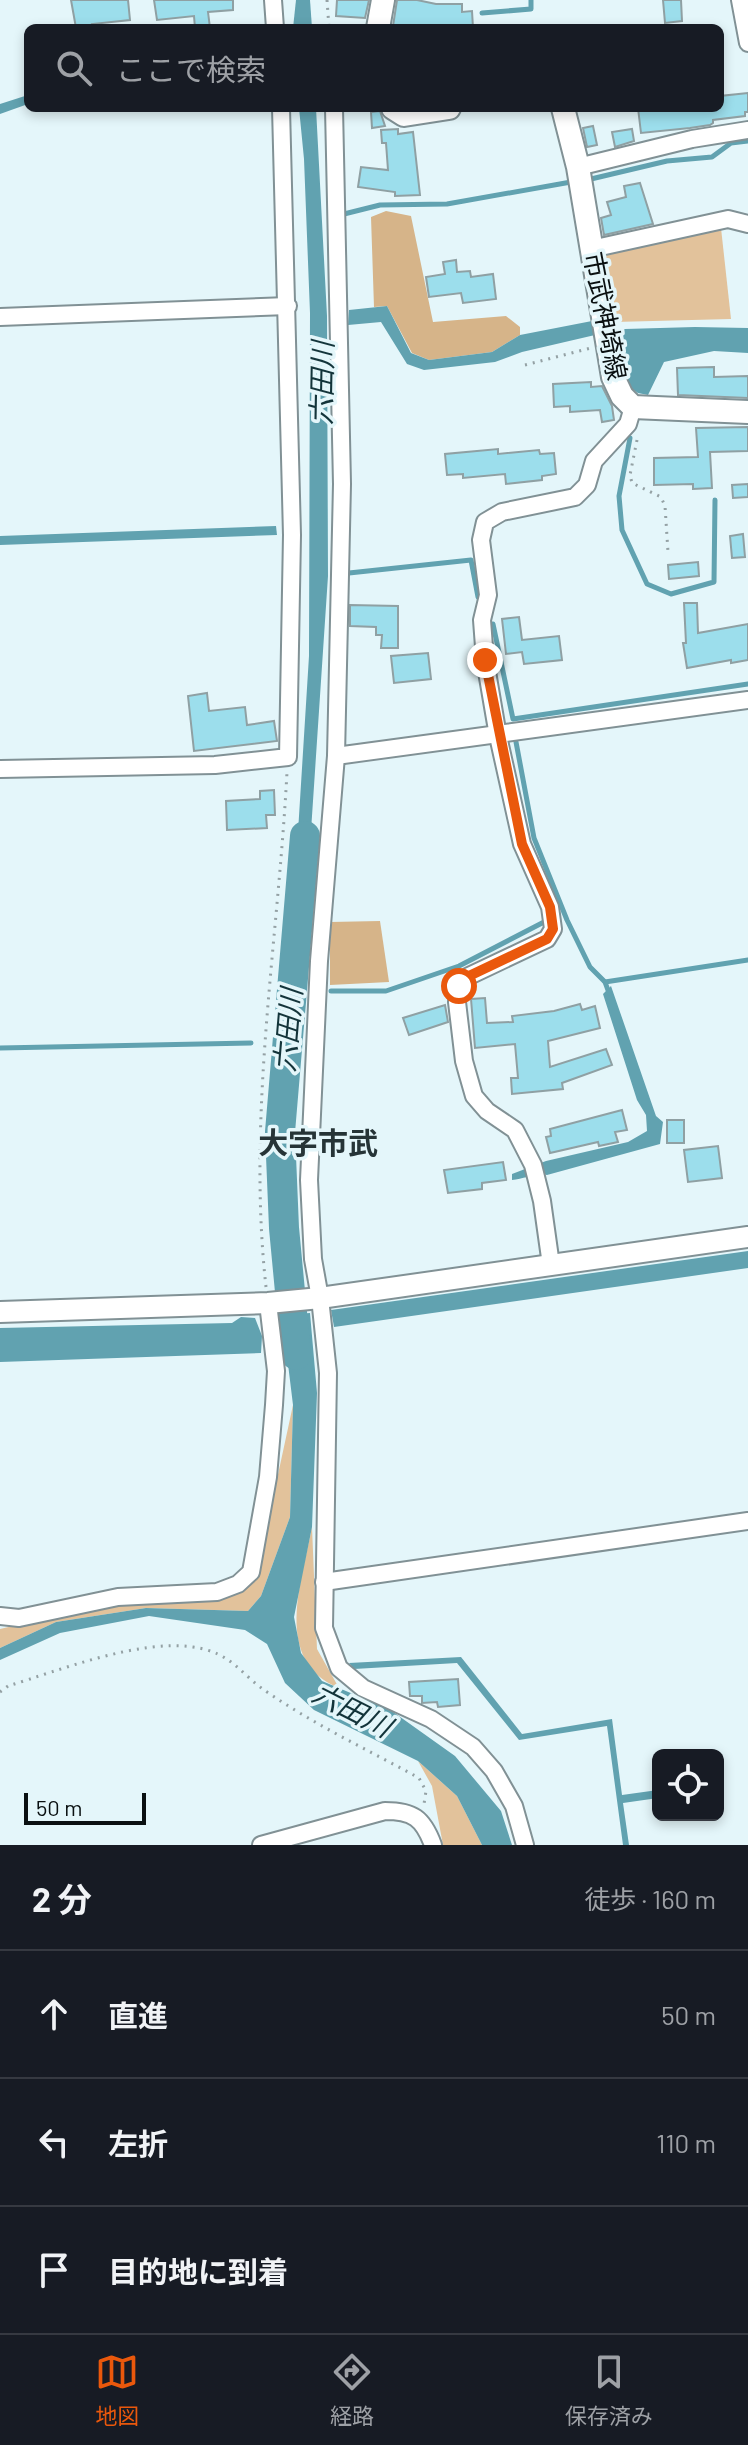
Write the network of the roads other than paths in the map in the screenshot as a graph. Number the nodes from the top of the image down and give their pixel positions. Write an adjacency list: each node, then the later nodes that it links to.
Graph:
1 (273, 0): 4 (street)
2 (383, 0): 5 (main road)
3 (740, 0): 6 (street)
4 (275, 24)
5 (379, 24)
6 (748, 43)
7 (281, 112): 16 (street)
8 (334, 112): 22 (street)
9 (399, 112): 10 (main road)
10 (423, 112)
11 (564, 112): 13 (main road, 市武神埼線)
12 (748, 130): 13 (street)
13 (578, 167): 15 (main road, 市武神埼線)
14 (748, 224): 15 (street)
15 (591, 249): 19 (main road, 市武神埼線)
16 (288, 306): 17 (street); 23 (street)
17 (0, 317)
18 (748, 412): 19 (main road, 市武神埼線)
19 (631, 415): 21 (street)
20 (748, 700): 21 (street)
21 (498, 736): 22 (street); 25 (street)
22 (336, 756): 26 (street)
23 (0, 769)
24 (748, 1237): 25 (street)
25 (551, 1265): 26 (street)
26 (320, 1298): 27 (street); 30 (street)
27 (268, 1303): 28 (street); 31 (street)
28 (0, 1312)
29 (748, 1521): 30 (street)
30 (324, 1582): 34 (street)
31 (0, 1616)
32 (261, 1845): 33 (street)
33 (433, 1845)
34 (525, 1845)

